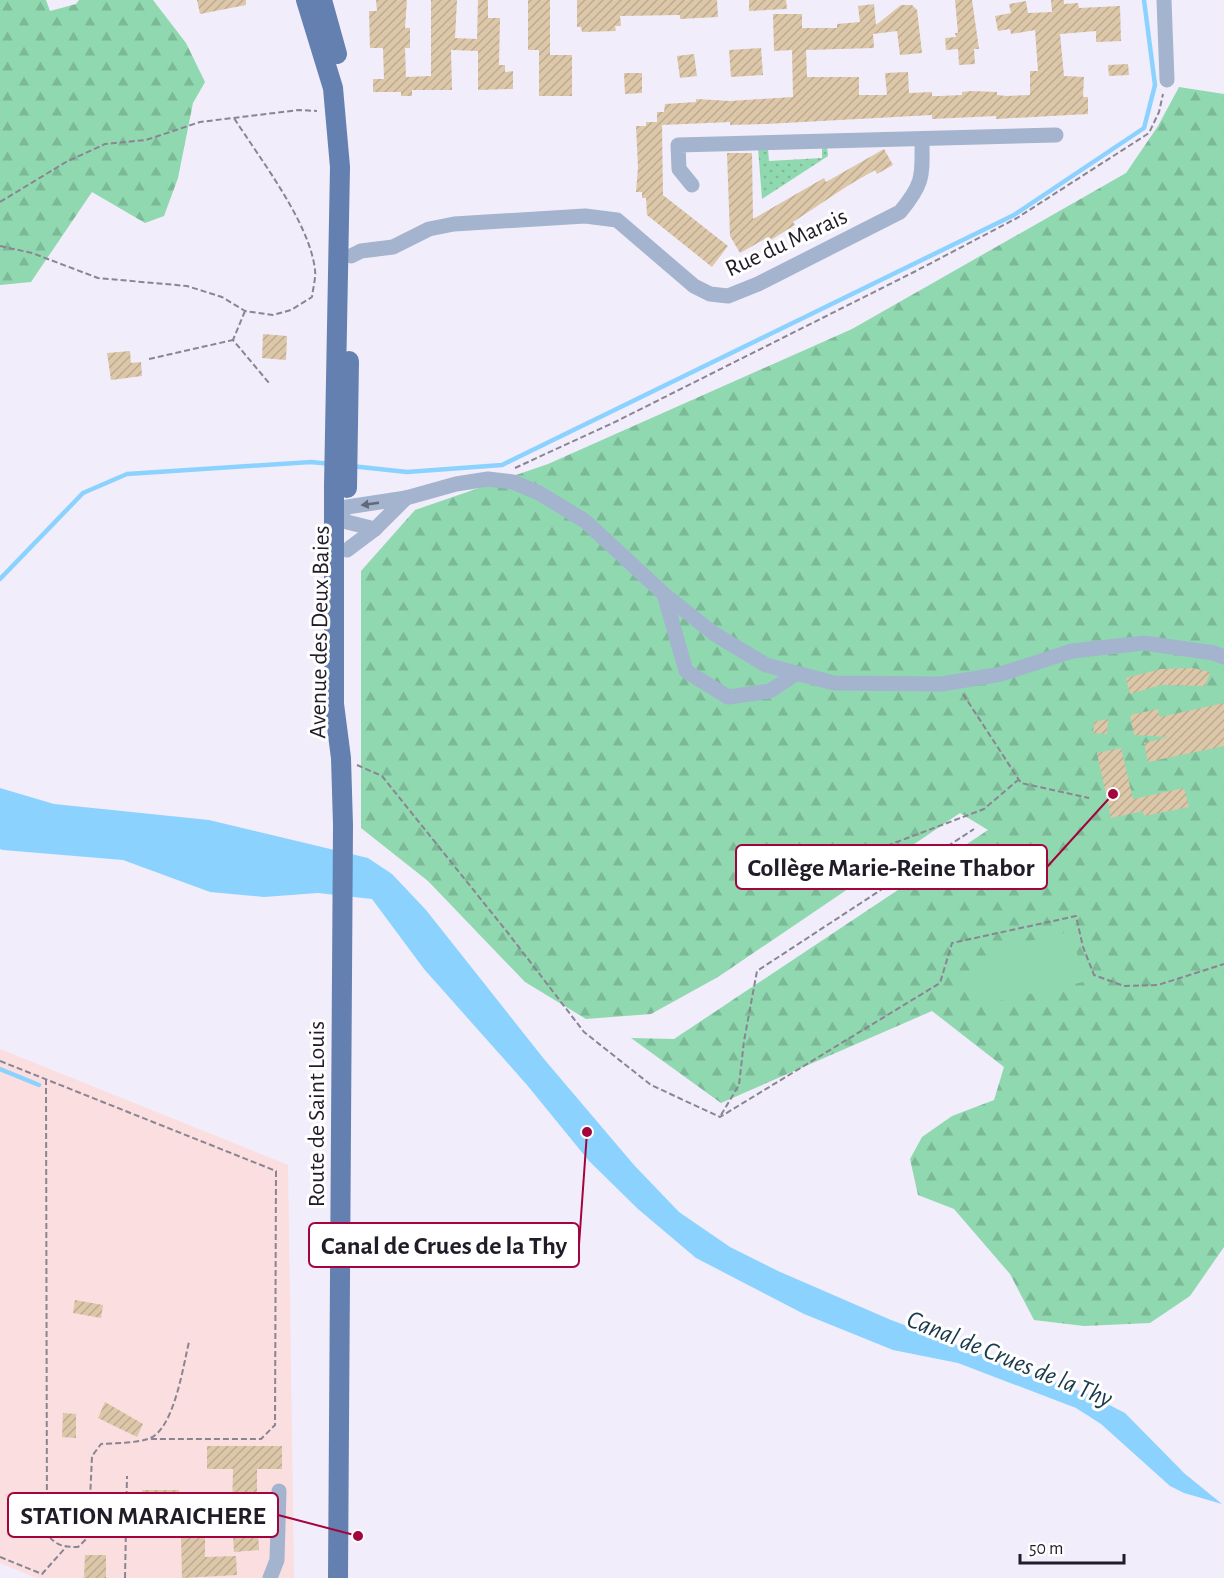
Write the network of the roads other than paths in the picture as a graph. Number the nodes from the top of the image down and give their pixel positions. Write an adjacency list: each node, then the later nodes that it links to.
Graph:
1 (306, 0): 9 (main road, Avenue des Deux Baies)
2 (322, 0): 8 (main road, Avenue des Deux Baies)
3 (1164, 0): 4 (street)
4 (1167, 80)
5 (1056, 135): 6 (street)
6 (922, 139): 7 (street); 8 (street, Rue du Marais)
7 (693, 185)
8 (351, 256): 9 (main road, Avenue des Deux Baies)
9 (342, 449): 11 (main road, Avenue des Deux Baies)
10 (406, 498): 11 (street, one-way to 11); 12 (street); 14 (street)
11 (342, 502): 12 (street); 13 (main road, Avenue des Deux Baies); 17 (main road, Avenue des Deux Baies)
12 (375, 529): 13 (street)
13 (347, 550): 17 (main road, Avenue des Deux Baies)
14 (664, 594): 16 (street); 16 (street)
15 (1224, 657): 16 (street)
16 (797, 673)
17 (341, 758): 20 (main road, Route de Saint Louis)
18 (279, 1491): 19 (street)
19 (270, 1578)
20 (338, 1578)

